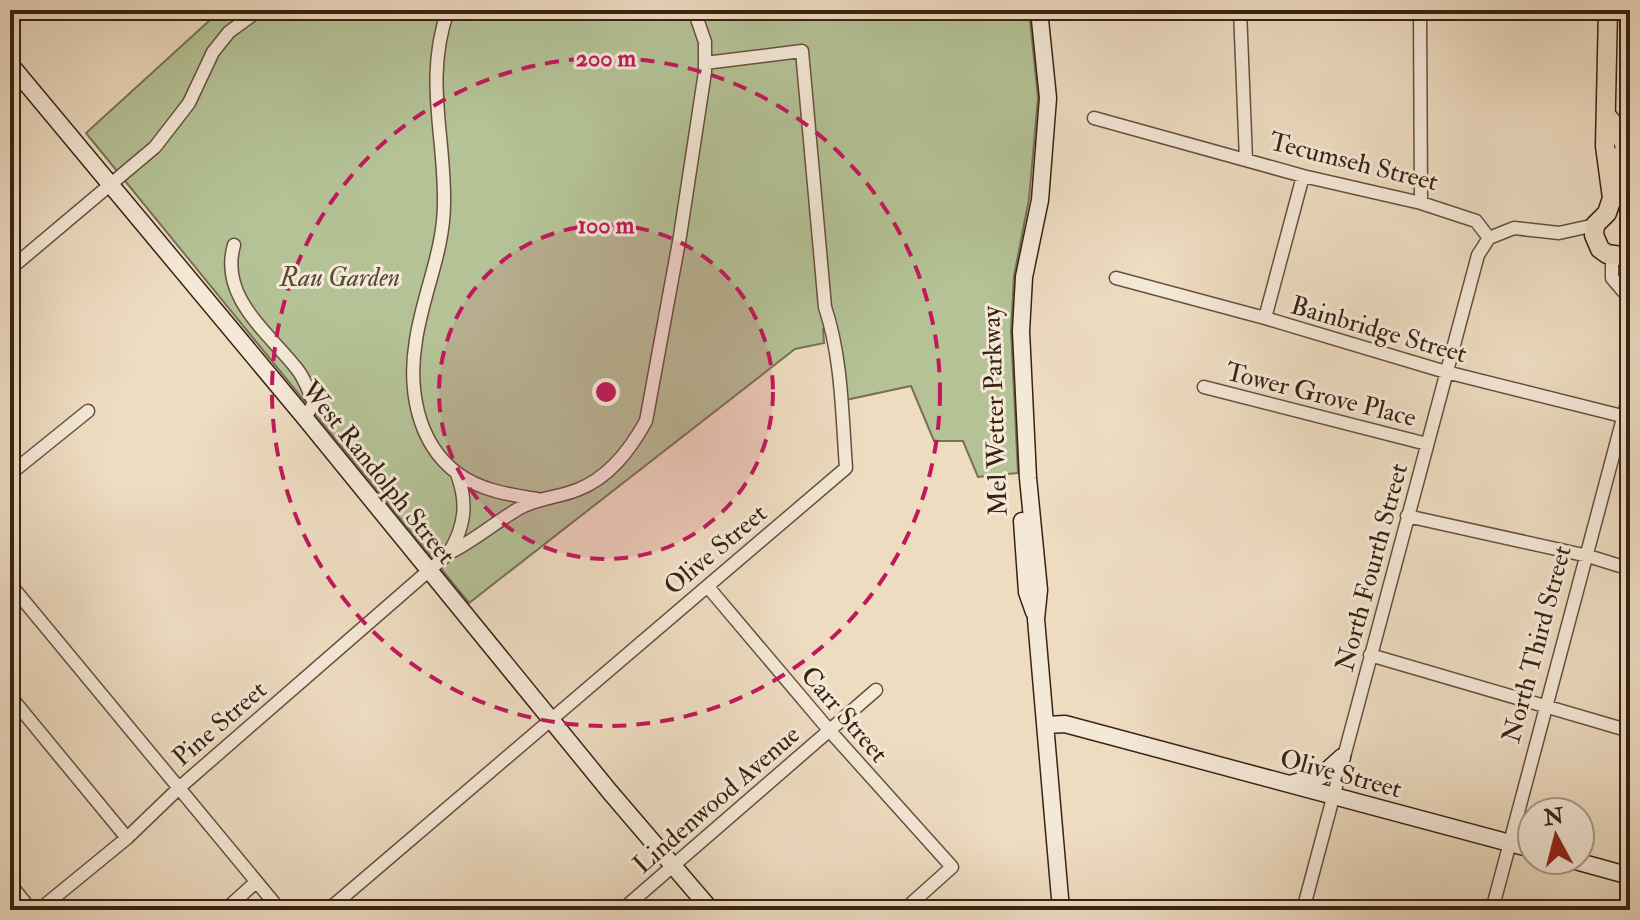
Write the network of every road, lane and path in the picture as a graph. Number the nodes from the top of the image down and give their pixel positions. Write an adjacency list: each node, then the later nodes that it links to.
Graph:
1 (259, 10): 16 (street)
2 (448, 10): 36 (street)
3 (694, 10): 9 (street)
4 (1029, 10): 27 (street, Mel Wetter Parkway)
5 (1039, 10): 27 (street, Mel Wetter Parkway)
6 (1240, 10): 13 (street)
7 (1420, 10): 17 (street)
8 (1608, 10): 11 (main road)
9 (705, 63): 37 (street); 44 (street, Olive Street)
10 (10, 64): 16 (street, West Randolph Street)
11 (1607, 116): 14 (main road); 18 (main road); 19 (main road)
12 (1094, 118): 13 (street, Tecumseh Street)
13 (1246, 160): 15 (street, Tecumseh Street)
14 (1630, 163)
15 (1303, 176): 17 (street, Tecumseh Street); 26 (street)
16 (109, 185): 23 (street); 32 (street, West Randolph Street)
17 (1421, 203): 20 (street, Tecumseh Street)
18 (1630, 214): 19 (main road)
19 (1601, 219): 20 (street); 22 (main road)
20 (1489, 238): 28 (street, North Fourth Street)
21 (234, 245): 32 (street)
22 (1625, 254): 25 (street)
23 (10, 269)
24 (1116, 278): 26 (street, Bainbridge Street)
25 (1630, 299)
26 (1265, 318): 28 (street, Bainbridge Street)
27 (1016, 344): 50 (street, Mel Wetter Parkway)
28 (1446, 372): 33 (street, Bainbridge Street); 34 (street, North Fourth Street)
29 (1204, 387): 34 (street, Tower Grove Place)
30 (1630, 392): 33 (street, North Third Street)
31 (88, 411): 35 (street)
32 (305, 418): 41 (street, West Randolph Street)
33 (1627, 418): 40 (street, North Third Street)
34 (1427, 444): 38 (street, North Fourth Street)
35 (10, 474)
36 (457, 474): 37 (street); 39 (street)
37 (540, 499): 39 (street, Pine Street)
38 (1407, 516): 40 (street); 45 (street, North Fourth Street)
39 (449, 553): 41 (street, Pine Street)
40 (1588, 556): 42 (street); 48 (street, North Third Street)
41 (427, 569): 49 (street, West Randolph Street); 55 (street, Pine Street)
42 (1630, 569)
43 (10, 584): 55 (street)
44 (708, 587): 49 (street, Olive Street); 51 (street, Carr Street)
45 (1370, 655): 48 (street); 53 (street, North Fourth Street)
46 (876, 690): 51 (street, Lindenwood Avenue)
47 (10, 696): 57 (street)
48 (1546, 708): 52 (street); 58 (street, North Third Street)
49 (550, 718): 60 (street, West Randolph Street); 69 (street, Olive Street)
50 (1046, 725): 54 (street, Olive Street); 73 (street, Mel Wetter Parkway)
51 (829, 730): 60 (street, Lindenwood Avenue); 72 (street, Carr Street)
52 (1630, 731)
53 (1342, 757): 54 (street); 56 (street, North Fourth Street)
54 (1287, 784): 56 (street, Olive Street)
55 (180, 787): 57 (street, Pine Street); 63 (street)
56 (1332, 795): 58 (street, Olive Street); 74 (street, North Fourth Street)
57 (127, 838): 66 (street, Pine Street)
58 (1509, 842): 59 (street, Olive Street); 75 (street, North Third Street)
59 (1516, 844)
60 (674, 865): 70 (street, Lindenwood Avenue); 71 (street, West Randolph Street)
61 (1596, 867): 62 (street)
62 (1630, 876)
63 (256, 882): 67 (street); 68 (street)
64 (10, 884): 65 (street)
65 (31, 910)
66 (39, 910)
67 (225, 910)
68 (280, 910)
69 (328, 910)
70 (622, 910)
71 (711, 910)
72 (904, 910)
73 (1061, 910)
74 (1303, 910)
75 (1492, 910)

